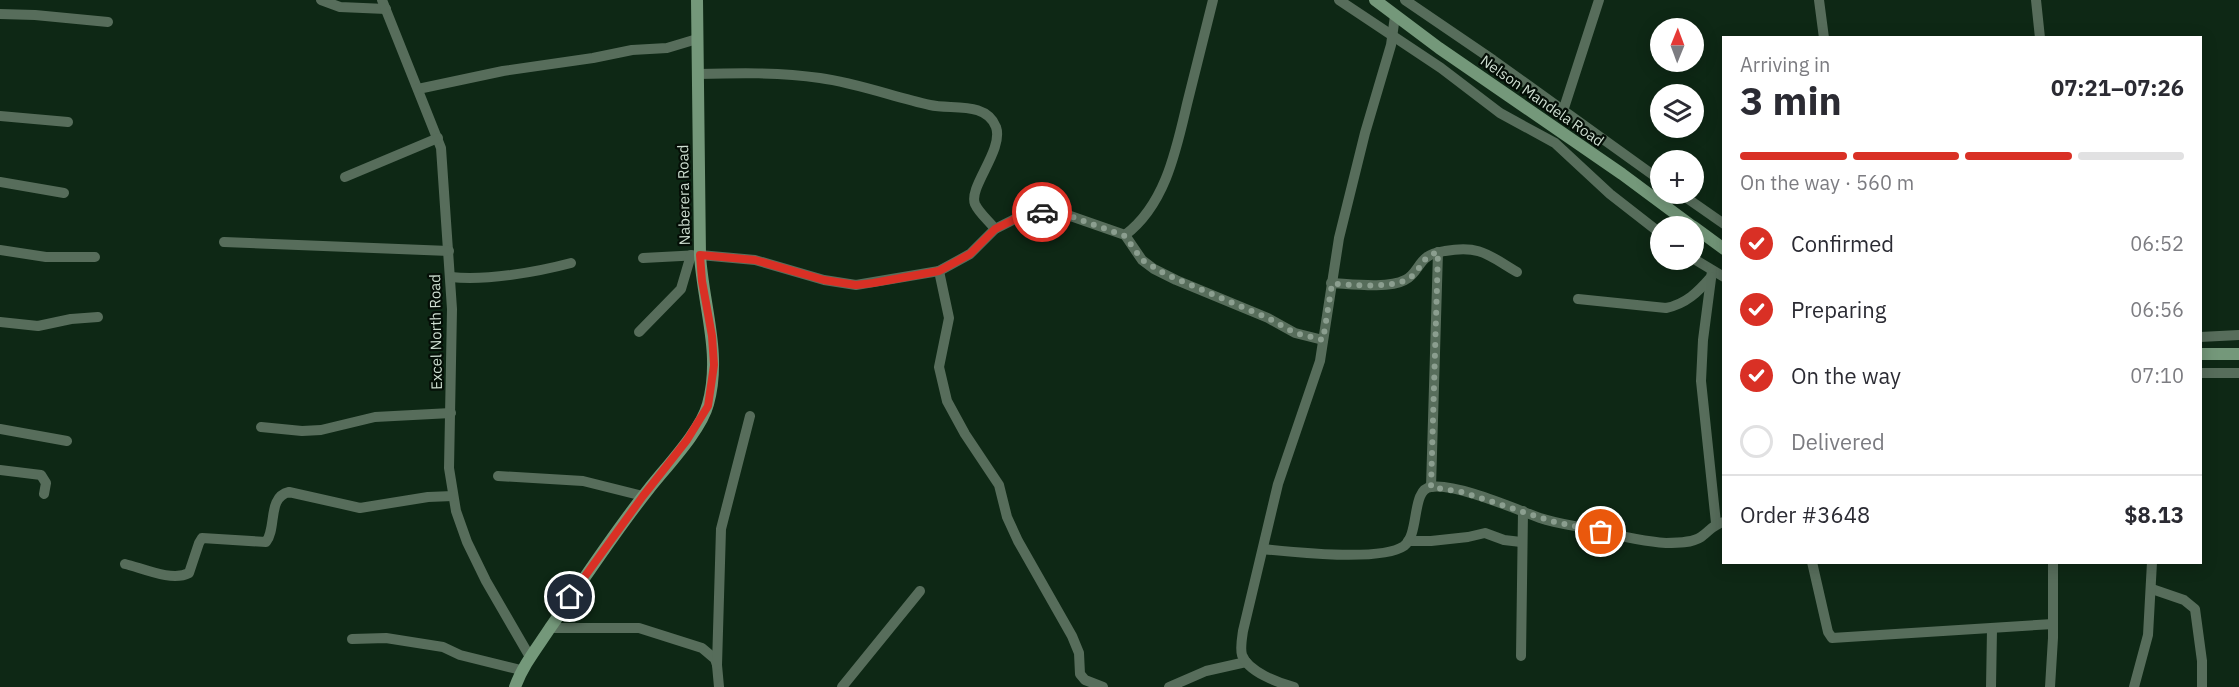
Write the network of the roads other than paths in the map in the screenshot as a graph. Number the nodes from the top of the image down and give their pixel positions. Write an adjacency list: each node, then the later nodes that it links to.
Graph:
1 (321, 0): 10 (street)
2 (698, 0): 17 (street, Naberera Road)
3 (1213, 0): 34 (street)
4 (1339, 0): 16 (street)
5 (1375, 0): 12 (street, Nelson Mandela Road)
6 (1405, 0): 20 (street)
7 (1599, 0): 20 (street)
8 (1819, 0): 14 (street)
9 (2036, 0): 15 (street)
10 (384, 5): 19 (street, Excel North Road)
11 (0, 14): 13 (street)
12 (1395, 16): 16 (street); 29 (street, Nelson Mandela Road)
13 (108, 22)
14 (1824, 36)
15 (2040, 36)
16 (1392, 37): 31 (street); 50 (street)
17 (697, 39): 18 (street, Naberera Road); 19 (street)
18 (697, 74): 32 (street); 40 (street, Naberera Road)
19 (418, 89): 23 (street, Excel North Road)
20 (1563, 111): 24 (street)
21 (0, 116): 22 (street)
22 (68, 122)
23 (438, 138): 25 (street); 38 (street, Excel North Road)
24 (1650, 173)
25 (345, 177)
26 (0, 182): 27 (street)
27 (64, 193)
28 (1695, 204): 30 (street)
29 (1678, 216)
30 (1722, 223)
31 (1650, 226)
32 (995, 229): 34 (street); 45 (street)
33 (1704, 235): 36 (street, Nelson Mandela Road)
34 (1125, 236): 57 (street)
35 (224, 242): 38 (street)
36 (1722, 248)
37 (0, 250): 41 (street)
38 (449, 251): 49 (street, Excel North Road)
39 (1438, 252): 46 (street); 50 (street); 69 (street)
40 (695, 255): 42 (street); 45 (street); 54 (street); 72 (street, Naberera Road)
41 (95, 257)
42 (644, 258)
43 (571, 263): 49 (street)
44 (1704, 267): 47 (street)
45 (939, 271): 96 (street)
46 (1518, 272)
47 (1712, 274): 48 (street); 51 (street); 74 (street)
48 (1722, 276)
49 (451, 277): 62 (street, Excel North Road)
50 (1332, 284): 57 (street)
51 (1578, 299)
52 (98, 317): 53 (street)
53 (0, 322)
54 (639, 332)
55 (2239, 335): 56 (street)
56 (2202, 337)
57 (1323, 340): 77 (street)
58 (2202, 354): 59 (street)
59 (2239, 354)
60 (2202, 373): 61 (street)
61 (2239, 373)
62 (451, 413): 64 (street); 71 (street, Excel North Road)
63 (750, 416): 91 (street)
64 (261, 427)
65 (0, 429): 66 (street)
66 (67, 441)
67 (0, 470): 70 (street)
68 (498, 476): 72 (street)
69 (1431, 487): 73 (street); 75 (street)
70 (44, 494)
71 (453, 496): 78 (street); 89 (street, Excel North Road)
72 (643, 496): 85 (street, Naberera Road)
73 (1522, 511): 74 (street); 76 (street)
74 (1720, 523)
75 (1408, 541): 76 (street); 77 (street)
76 (1521, 542): 88 (street)
77 (1263, 549): 90 (street)
78 (125, 564)
79 (1812, 564): 86 (street)
80 (2053, 564): 84 (street)
81 (2152, 564): 82 (street)
82 (2152, 589): 101 (street); 102 (street)
83 (920, 591): 95 (street)
84 (2053, 624): 86 (street); 100 (street)
85 (550, 628): 89 (street, Naberera Road); 91 (street)
86 (1992, 629): 99 (street)
87 (352, 639): 92 (street)
88 (1521, 656)
89 (530, 657): 92 (street, Naberera Road)
90 (1246, 662): 97 (street); 98 (street)
91 (717, 665): 94 (street)
92 (521, 670): 93 (street, Naberera Road)
93 (515, 687)
94 (719, 687)
95 (842, 687)
96 (1103, 687)
97 (1169, 687)
98 (1294, 687)
99 (1991, 687)
100 (2050, 687)
101 (2134, 687)
102 (2202, 687)

